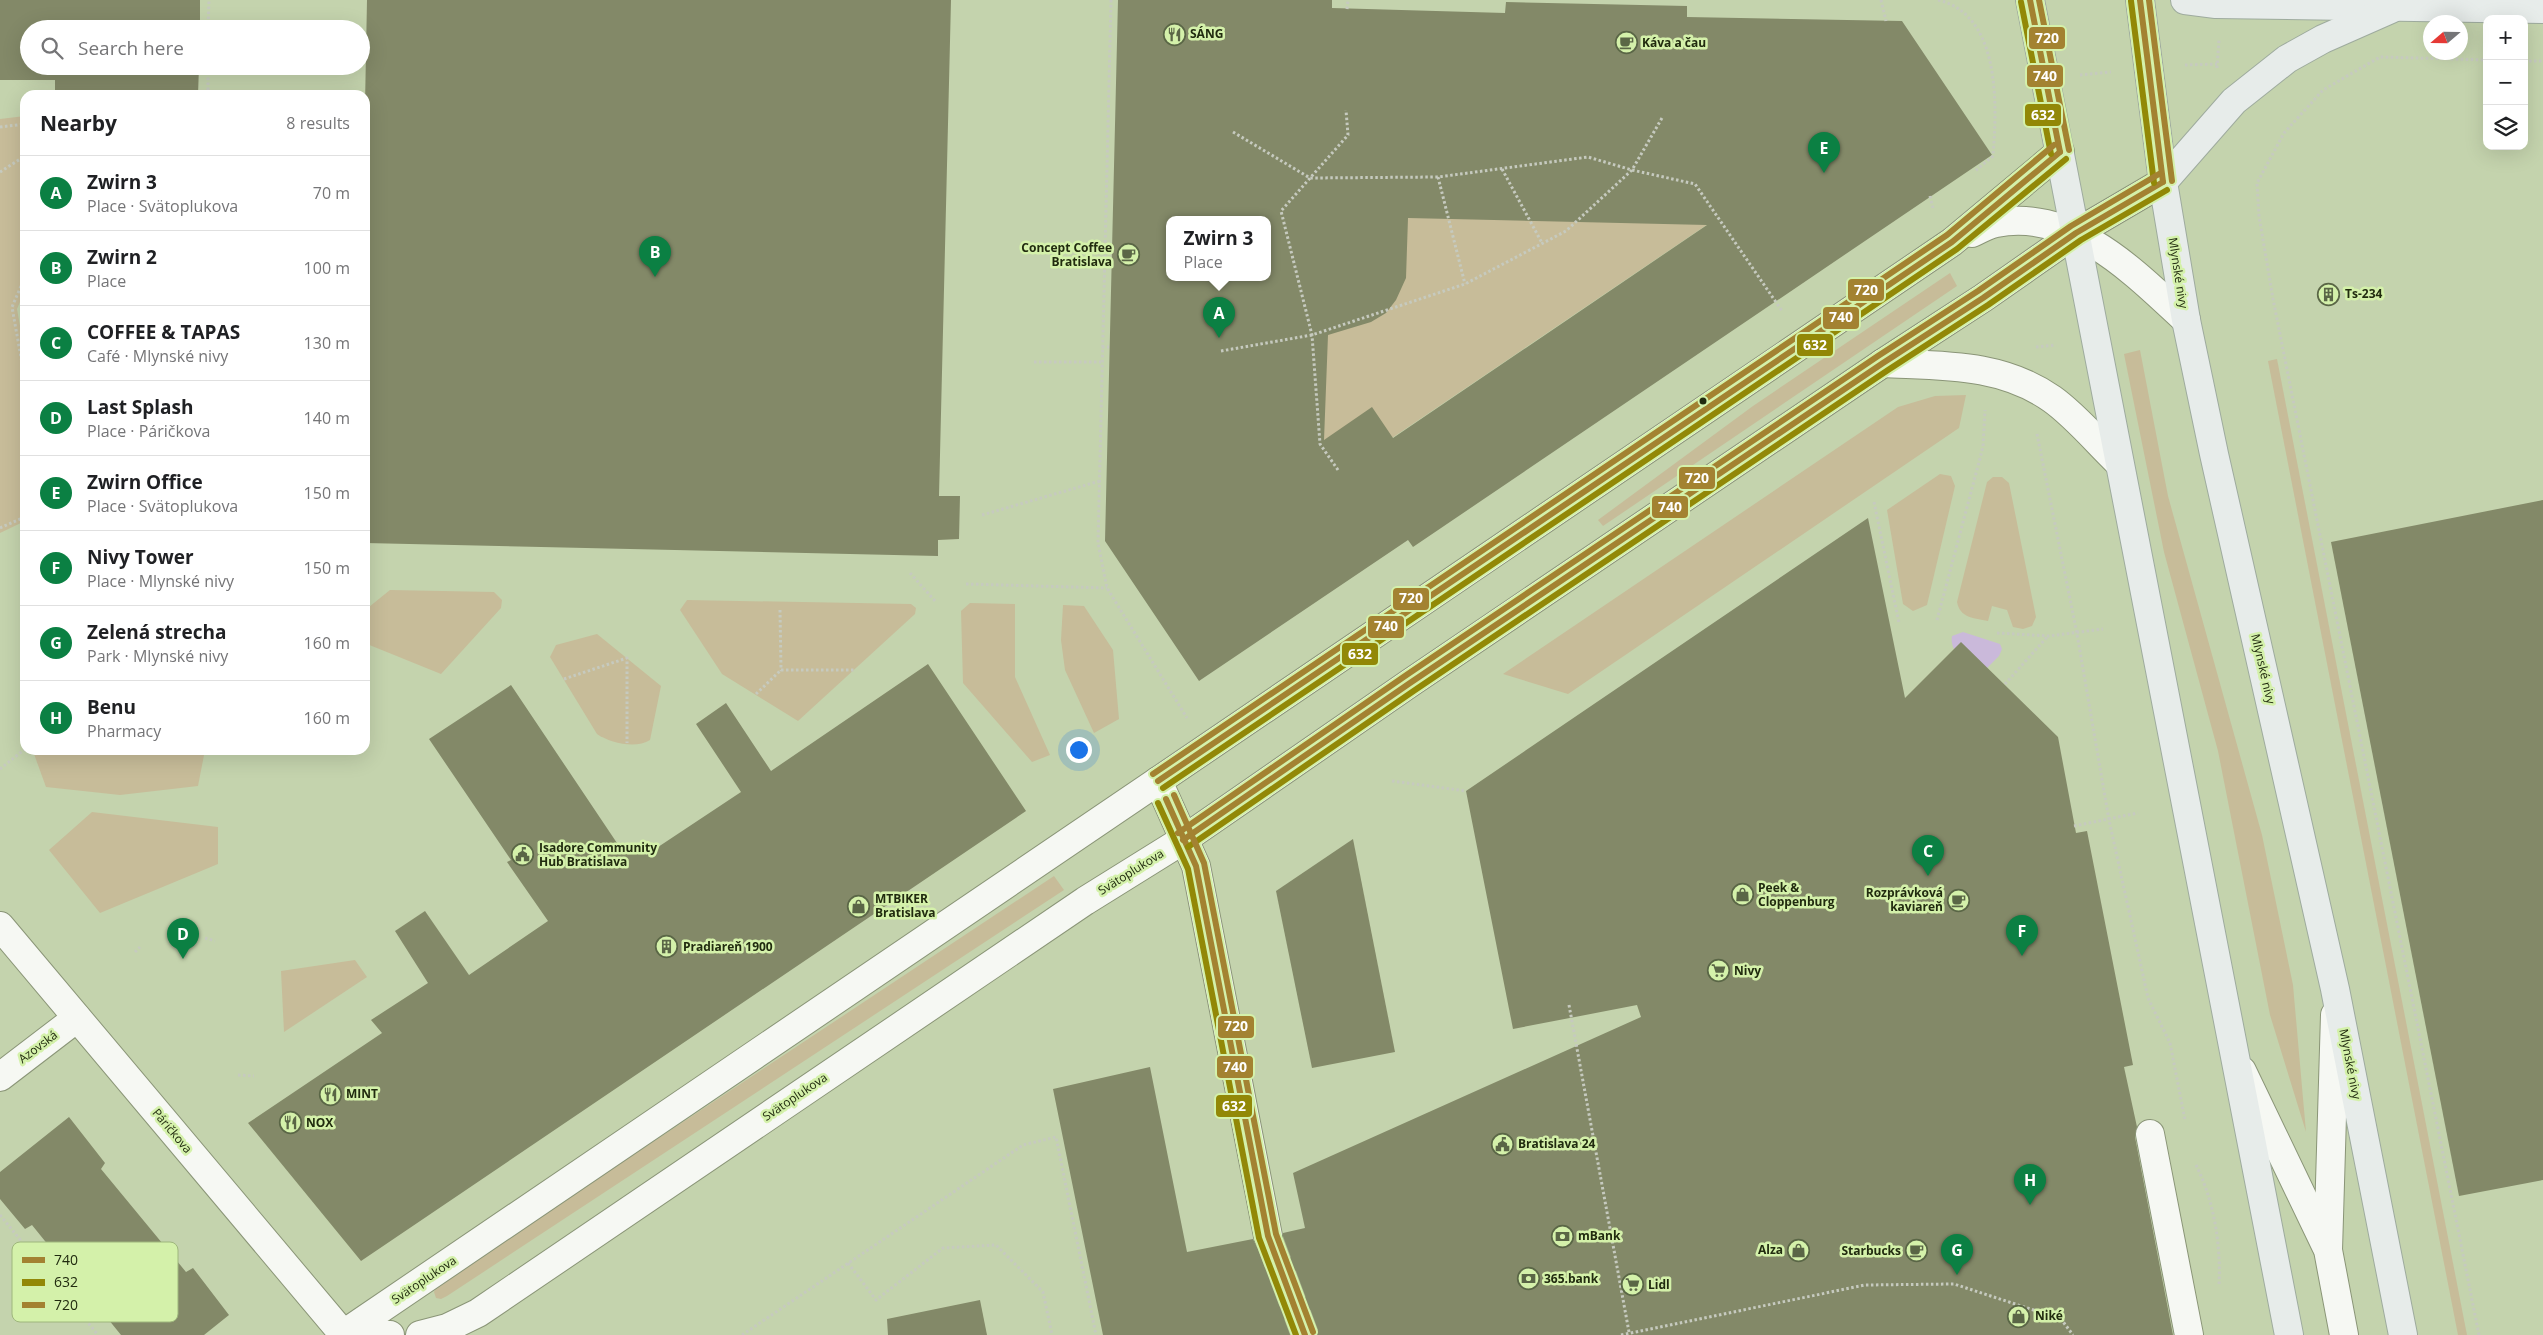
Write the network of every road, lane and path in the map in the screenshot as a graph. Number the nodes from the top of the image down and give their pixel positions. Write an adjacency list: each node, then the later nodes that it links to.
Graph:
1 (209, 0): 12 (path)
2 (1111, 0): 47 (path)
3 (1348, 0): 11 (path)
4 (1881, 0): 13 (path)
5 (1938, 0): 35 (path)
6 (2030, 0): 28 (main road)
7 (2140, 0): 36 (main road, Mlynské nivy)
8 (2185, 0): 9 (main road)
9 (2400, 5): 10 (main road); 36 (main road)
10 (2543, 8)
11 (1347, 9)
12 (208, 20)
13 (1886, 21)
14 (2219, 36): 18 (path)
15 (2483, 60): 126 (path)
16 (2528, 61): 17 (path)
17 (2543, 61)
18 (2184, 64)
19 (2114, 72): 21 (path)
20 (208, 75): 22 (path)
21 (2080, 75)
22 (208, 90)
23 (1346, 110): 34 (path)
24 (1662, 118): 31 (path)
25 (20, 125): 26 (path)
26 (0, 127)
27 (1234, 132): 34 (path)
28 (2060, 152): 39 (main road); 40 (street, Svätoplukova)
29 (20, 159): 32 (path)
30 (1502, 168): 31 (path); 33 (path); 41 (path)
31 (1632, 170): 41 (path); 44 (path)
32 (0, 172)
33 (1438, 177): 34 (path); 42 (path)
34 (1310, 178): 46 (path)
35 (1968, 178)
36 (2163, 182): 39 (street, Svätoplukova); 45 (main road, Mlynské nivy)
37 (1930, 196): 38 (path)
38 (1940, 202)
39 (2076, 233): 40 (street); 45 (street); 53 (street, Svätoplukova); 56 (main road)
40 (1952, 242): 83 (street, Svätoplukova)
41 (1542, 244): 42 (path)
42 (1466, 284): 46 (path)
43 (20, 289): 50 (path)
44 (1782, 311)
45 (2186, 320): 95 (main road, Mlynské nivy)
46 (1312, 335): 49 (path); 57 (path)
47 (1102, 347): 48 (path); 52 (path)
48 (1109, 347)
49 (1221, 351)
50 (20, 352)
51 (1034, 362): 52 (path)
52 (1101, 362): 58 (path)
53 (1883, 364): 54 (street); 89 (street, Svätoplukova)
54 (2015, 378): 56 (street); 72 (path)
55 (1986, 401): 68 (path)
56 (2119, 463): 98 (main road)
57 (1338, 470)
58 (1100, 481): 60 (path); 65 (path)
59 (1874, 502): 69 (path)
60 (982, 515)
61 (20, 519): 62 (path)
62 (0, 528)
63 (910, 574): 66 (path)
64 (966, 584): 65 (path)
65 (1108, 588): 79 (path)
66 (936, 602)
67 (780, 610): 74 (path)
68 (1937, 620)
69 (1899, 623)
70 (2103, 629): 72 (path)
71 (1997, 633): 73 (path)
72 (2077, 634): 73 (path); 87 (path)
73 (2048, 636): 77 (path)
74 (781, 670): 75 (path); 78 (path)
75 (854, 670)
76 (564, 679): 80 (path)
77 (2005, 684)
78 (756, 694)
79 (1188, 719)
80 (627, 743)
81 (20, 753): 82 (path)
82 (0, 769)
83 (1158, 781): 89 (street); 114 (street, Svätoplukova)
84 (1392, 781): 85 (path)
85 (1466, 791)
86 (2138, 813): 87 (path)
87 (2109, 820): 88 (path); 102 (path)
88 (2074, 826)
89 (1183, 840): 106 (street); 116 (street, Svätoplukova)
90 (0, 926): 97 (street, Páričkova)
91 (206, 938): 92 (path)
92 (215, 941)
93 (140, 947): 94 (path)
94 (135, 952)
95 (2335, 989): 108 (street); 125 (main road, Mlynské nivy)
96 (1569, 1005): 112 (path)
97 (77, 1018): 101 (street, Azovská); 114 (street, Páričkova)
98 (2235, 1057): 108 (street); 123 (main road)
99 (238, 1075): 100 (path)
100 (254, 1076)
101 (0, 1077)
102 (2186, 1125)
103 (2150, 1134): 122 (street)
104 (2194, 1162): 110 (path)
105 (0, 1214): 107 (path)
106 (1268, 1236)
107 (23, 1242)
108 (2328, 1250): 124 (street)
109 (848, 1263): 117 (path); 118 (path); 119 (path)
110 (2218, 1289)
111 (87, 1322): 113 (path)
112 (1629, 1332): 120 (path); 121 (path)
113 (98, 1335)
114 (343, 1335): 115 (street)
115 (390, 1335)
116 (420, 1335)
117 (742, 1335)
118 (1052, 1335)
119 (1096, 1335)
120 (1621, 1335)
121 (2073, 1335)
122 (2189, 1335)
123 (2289, 1335)
124 (2344, 1335)
125 (2404, 1335)
126 (2479, 1335)

